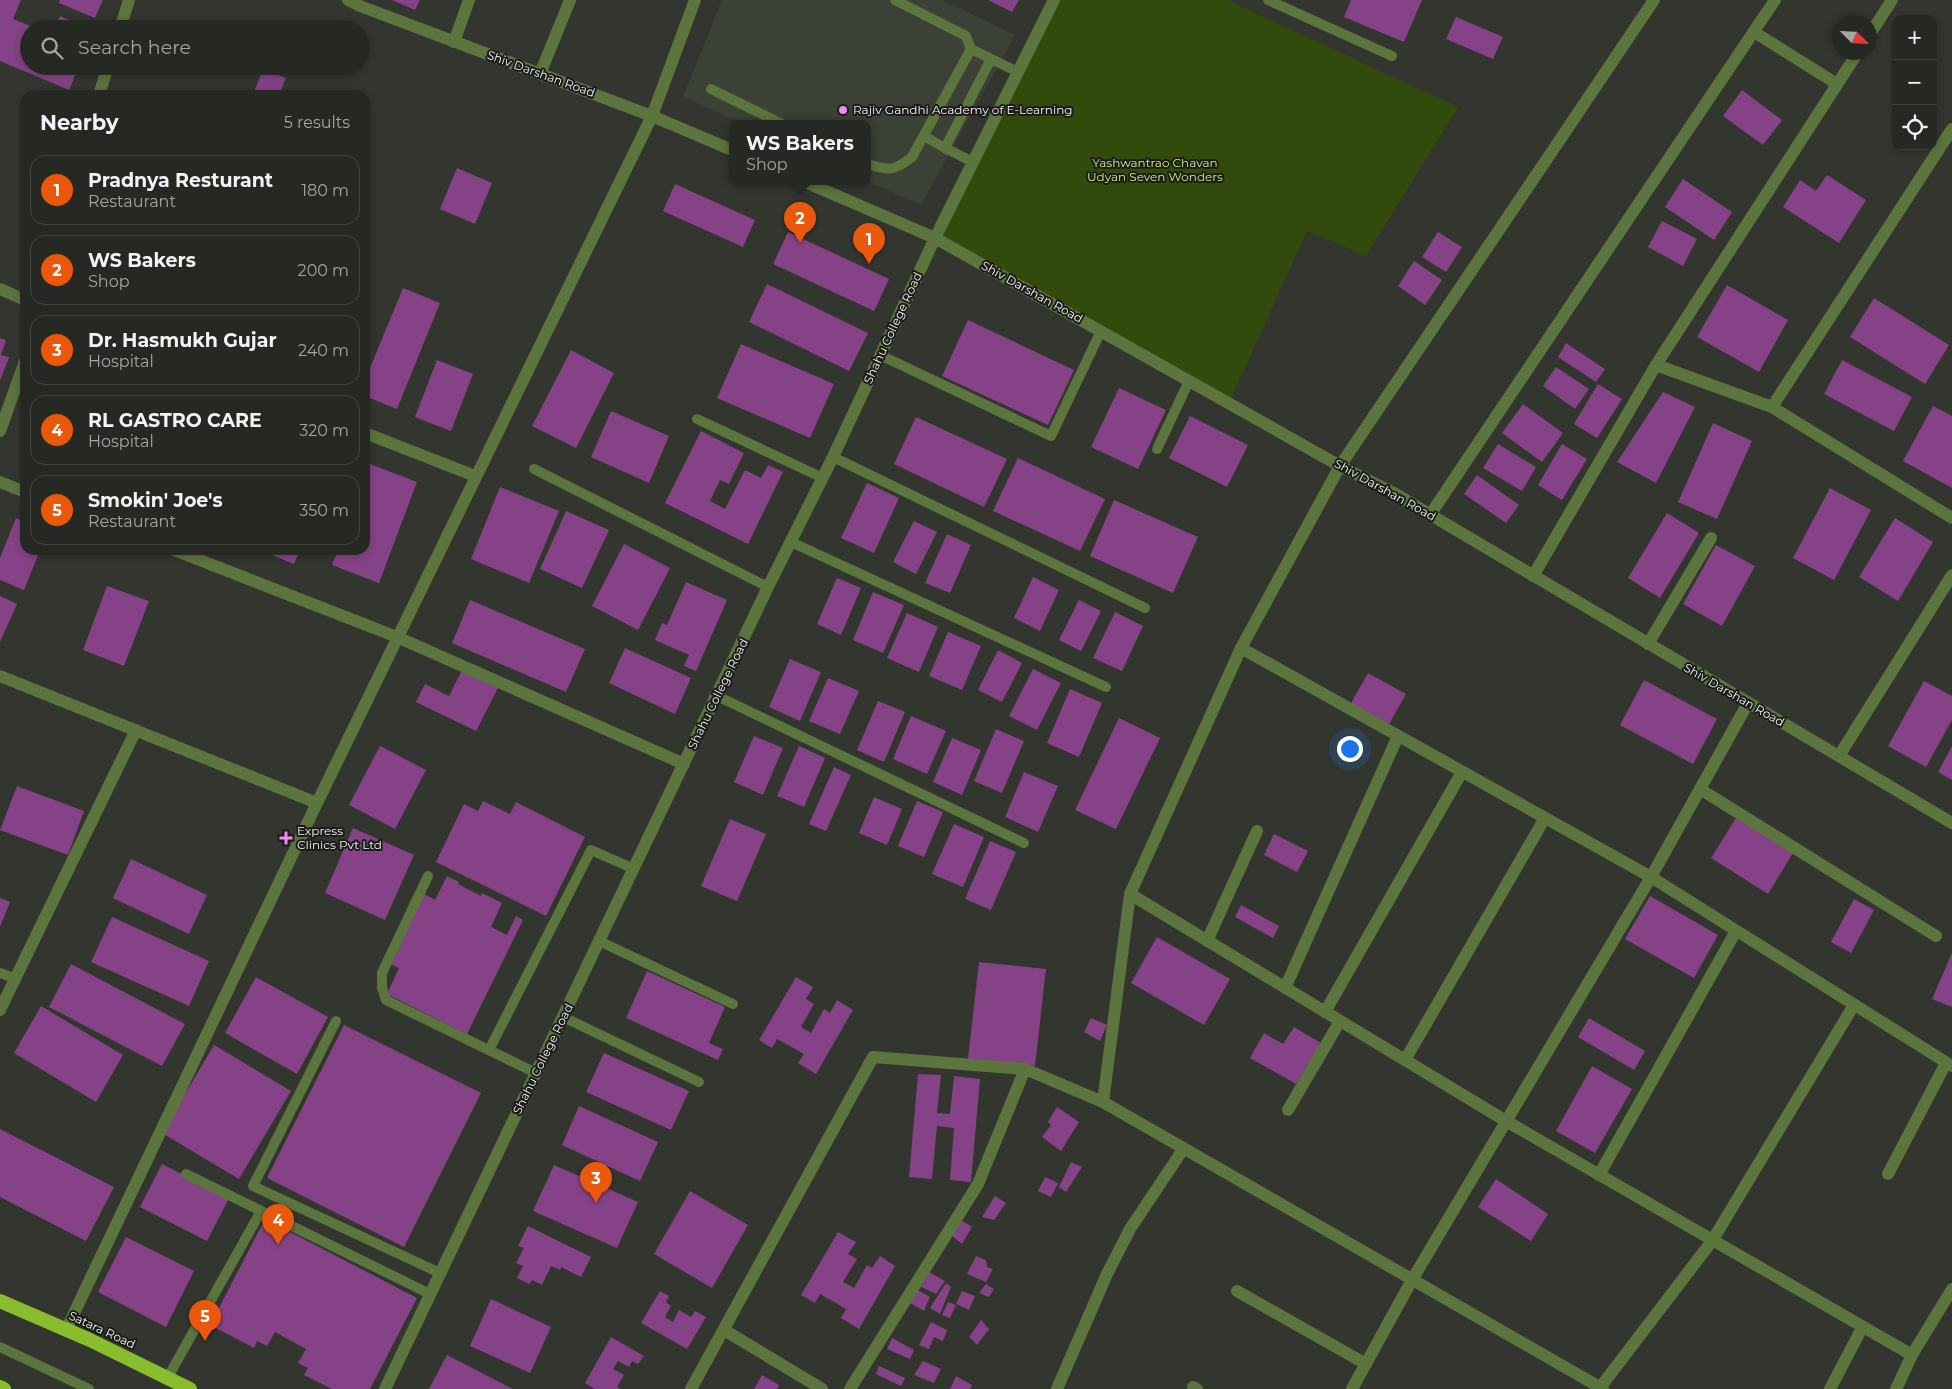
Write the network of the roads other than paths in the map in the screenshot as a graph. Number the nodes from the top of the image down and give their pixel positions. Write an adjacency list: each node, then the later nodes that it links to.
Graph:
1 (129, 0): 13 (street)
2 (348, 0): 12 (street, Shiv Darshan Road)
3 (469, 0): 16 (street)
4 (570, 0): 22 (street)
5 (695, 0): 27 (street)
6 (896, 0): 17 (lane)
7 (1054, 0): 21 (street, Shahu College Road)
8 (1268, 0): 18 (lane)
9 (1654, 0): 50 (street)
10 (1775, 0): 15 (street)
11 (1892, 0): 14 (street)
12 (361, 3): 16 (street, Shiv Darshan Road)
13 (123, 20)
14 (1877, 23)
15 (1754, 32): 24 (street); 56 (street)
16 (454, 42): 22 (street, Shiv Darshan Road)
17 (971, 49): 19 (lane); 30 (lane)
18 (1392, 56)
19 (991, 59): 21 (lane); 31 (lane)
20 (1853, 60): 24 (street)
21 (1018, 72): 33 (street, Shahu College Road)
22 (540, 74): 27 (street, Shiv Darshan Road)
23 (105, 75): 26 (street)
24 (1837, 84): 41 (street)
25 (711, 89): 28 (lane)
26 (101, 90)
27 (652, 116): 32 (street, Shiv Darshan Road); 52 (street)
28 (774, 120)
29 (1952, 129): 44 (street)
30 (924, 136): 31 (lane); 34 (lane)
31 (945, 148): 33 (lane)
32 (729, 149)
33 (973, 162): 36 (street, Shahu College Road)
34 (871, 165)
35 (812, 185): 36 (street, Shiv Darshan Road)
36 (935, 238): 39 (street, Shiv Darshan Road); 40 (street, Shahu College Road)
37 (0, 290): 38 (street)
38 (20, 298)
39 (1101, 331): 40 (lane); 43 (street, Shiv Darshan Road)
40 (880, 355): 49 (street, Shahu College Road)
41 (1656, 365): 44 (street); 62 (street)
42 (20, 375): 46 (street)
43 (1190, 381): 48 (lane); 50 (street, Shiv Darshan Road)
44 (1772, 407): 57 (street)
45 (697, 419): 53 (lane)
46 (0, 431)
47 (370, 435): 52 (street)
48 (1157, 449)
49 (833, 457): 53 (street, Shahu College Road); 64 (lane)
50 (1340, 466): 56 (street, Shiv Darshan Road); 67 (street)
51 (534, 469): 63 (lane)
52 (475, 476): 65 (street)
53 (823, 478): 59 (street, Shahu College Road)
54 (0, 482): 55 (street)
55 (20, 490)
56 (1430, 515): 62 (street, Shiv Darshan Road)
57 (1952, 518)
58 (1711, 538): 66 (street)
59 (790, 542): 63 (street, Shahu College Road); 69 (lane)
60 (187, 555): 65 (street)
61 (1952, 575): 74 (street)
62 (1533, 576): 66 (street, Shiv Darshan Road)
63 (768, 587): 70 (street, Shahu College Road)
64 (1145, 608)
65 (398, 637): 75 (street); 78 (street)
66 (1648, 644): 71 (street, Shiv Darshan Road)
67 (1241, 648): 73 (street); 86 (street)
68 (0, 676): 72 (street)
69 (1106, 687)
70 (717, 696): 75 (street, Shahu College Road); 82 (lane)
71 (1748, 703): 74 (street, Shiv Darshan Road); 77 (street)
72 (136, 730): 78 (street); 92 (street)
73 (1398, 736): 76 (street); 93 (street)
74 (1839, 756): 80 (street, Shiv Darshan Road)
75 (684, 764): 83 (street, Shahu College Road)
76 (1462, 772): 79 (street); 97 (street)
77 (1700, 789): 85 (street); 88 (street)
78 (317, 803): 123 (street)
79 (1545, 818): 85 (street); 102 (street)
80 (1952, 823)
81 (1257, 831): 89 (street)
82 (1024, 843)
83 (634, 869): 90 (street, Shahu College Road); 101 (lane)
84 (428, 876): 101 (lane)
85 (1651, 877): 87 (street); 109 (street)
86 (1130, 894): 89 (street); 107 (street)
87 (1736, 930): 95 (street); 113 (street)
88 (1936, 936)
89 (1207, 940): 93 (street)
90 (599, 941): 94 (lane); 98 (street, Shahu College Road)
91 (0, 973): 92 (lane)
92 (16, 979): 96 (street)
93 (1285, 988): 97 (street)
94 (733, 1004)
95 (1854, 1005): 103 (street); 115 (street)
96 (0, 1010)
97 (1325, 1012): 100 (street)
98 (563, 1016): 105 (street, Shahu College Road); 106 (lane)
99 (336, 1021): 116 (lane)
100 (1340, 1021): 102 (street); 108 (street)
101 (488, 1050): 105 (lane)
102 (1404, 1060): 109 (street)
103 (1949, 1065): 112 (street)
104 (1026, 1070): 107 (street); 124 (street); 137 (street)
105 (536, 1073): 116 (street, Shahu College Road)
106 (699, 1082)
107 (1103, 1102): 110 (street)
108 (1288, 1110)
109 (1506, 1121): 113 (street); 117 (street)
110 (1184, 1148): 117 (street); 138 (street)
111 (186, 1174): 114 (lane)
112 (1888, 1174)
113 (1599, 1175): 115 (street)
114 (261, 1211): 120 (lane); 128 (lane)
115 (1712, 1241): 122 (street); 130 (street)
116 (440, 1273): 120 (street, Shahu College Road)
117 (1412, 1280): 127 (street); 130 (street)
118 (1952, 1289): 126 (street)
119 (1237, 1290): 127 (street)
120 (430, 1294): 134 (street, Shahu College Road)
121 (0, 1301): 123 (highway, Satara Road)
122 (1862, 1328): 126 (street); 140 (street)
123 (66, 1330): 128 (highway, Satara Road)
124 (724, 1330): 135 (street); 136 (street)
125 (0, 1347): 132 (lane)
126 (1912, 1355): 141 (street)
127 (1366, 1364): 139 (street)
128 (168, 1377): 133 (highway, Satara Road)
129 (0, 1387): 131 (highway)
130 (1600, 1388)
131 (4, 1389)
132 (89, 1389)
133 (190, 1389)
134 (385, 1389)
135 (691, 1389)
136 (822, 1389)
137 (850, 1389)
138 (1058, 1389)
139 (1352, 1389)
140 (1830, 1389)
141 (1896, 1389)

